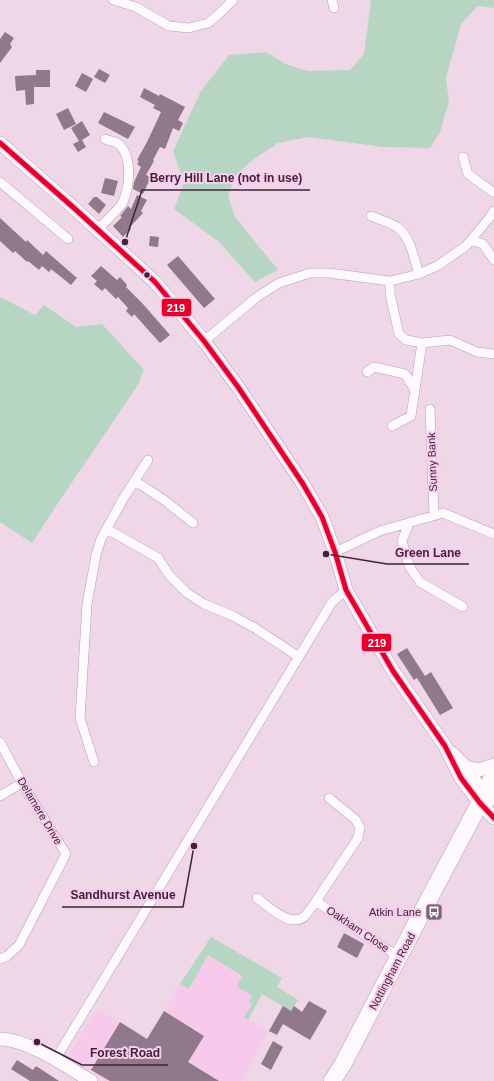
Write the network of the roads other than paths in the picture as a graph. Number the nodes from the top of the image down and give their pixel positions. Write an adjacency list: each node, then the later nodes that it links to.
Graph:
1 (113, 0): 3 (street)
2 (233, 0): 3 (street)
3 (137, 3)
4 (105, 139): 11 (street)
5 (0, 143): 11 (street)
6 (463, 157): 8 (street)
7 (0, 182): 12 (street)
8 (494, 192)
9 (494, 211): 13 (street)
10 (371, 216): 15 (street)
11 (98, 230): 17 (street)
12 (68, 239)
13 (471, 240): 14 (street); 15 (street)
14 (494, 260)
15 (419, 274): 16 (street)
16 (390, 282): 17 (street); 18 (street)
17 (204, 341): 31 (street)
18 (422, 343): 19 (street); 21 (street)
19 (494, 354)
20 (367, 372): 21 (street)
21 (414, 390): 23 (street)
22 (430, 409): 26 (street, Sunny Bank)
23 (392, 426)
24 (148, 460): 25 (street)
25 (134, 481): 27 (street); 29 (street)
26 (434, 516): 28 (street); 30 (street)
27 (193, 523)
28 (409, 523): 31 (street); 33 (street)
29 (107, 529): 34 (street); 37 (street)
30 (494, 534)
31 (335, 552): 32 (street)
32 (346, 590): 34 (street); 36 (street)
33 (463, 607)
34 (299, 657): 51 (street)
35 (0, 742): 41 (street, Delamere Drive)
36 (445, 746): 39 (street); 44 (street)
37 (94, 762)
38 (494, 765): 39 (street)
39 (466, 767): 44 (street)
40 (494, 774): 44 (highway, Nottingham Road)
41 (22, 782): 42 (street); 49 (street, Delamere Drive)
42 (0, 796)
43 (330, 798): 47 (street, Oakham Close)
44 (486, 801): 45 (street); 48 (highway, Nottingham Road)
45 (494, 818)
46 (257, 898): 47 (street, Oakham Close)
47 (316, 901): 48 (street, Oakham Close)
48 (399, 957): 53 (highway, Nottingham Road)
49 (0, 960)
50 (0, 1039): 51 (street)
51 (55, 1060): 52 (street)
52 (91, 1081)
53 (332, 1081)

